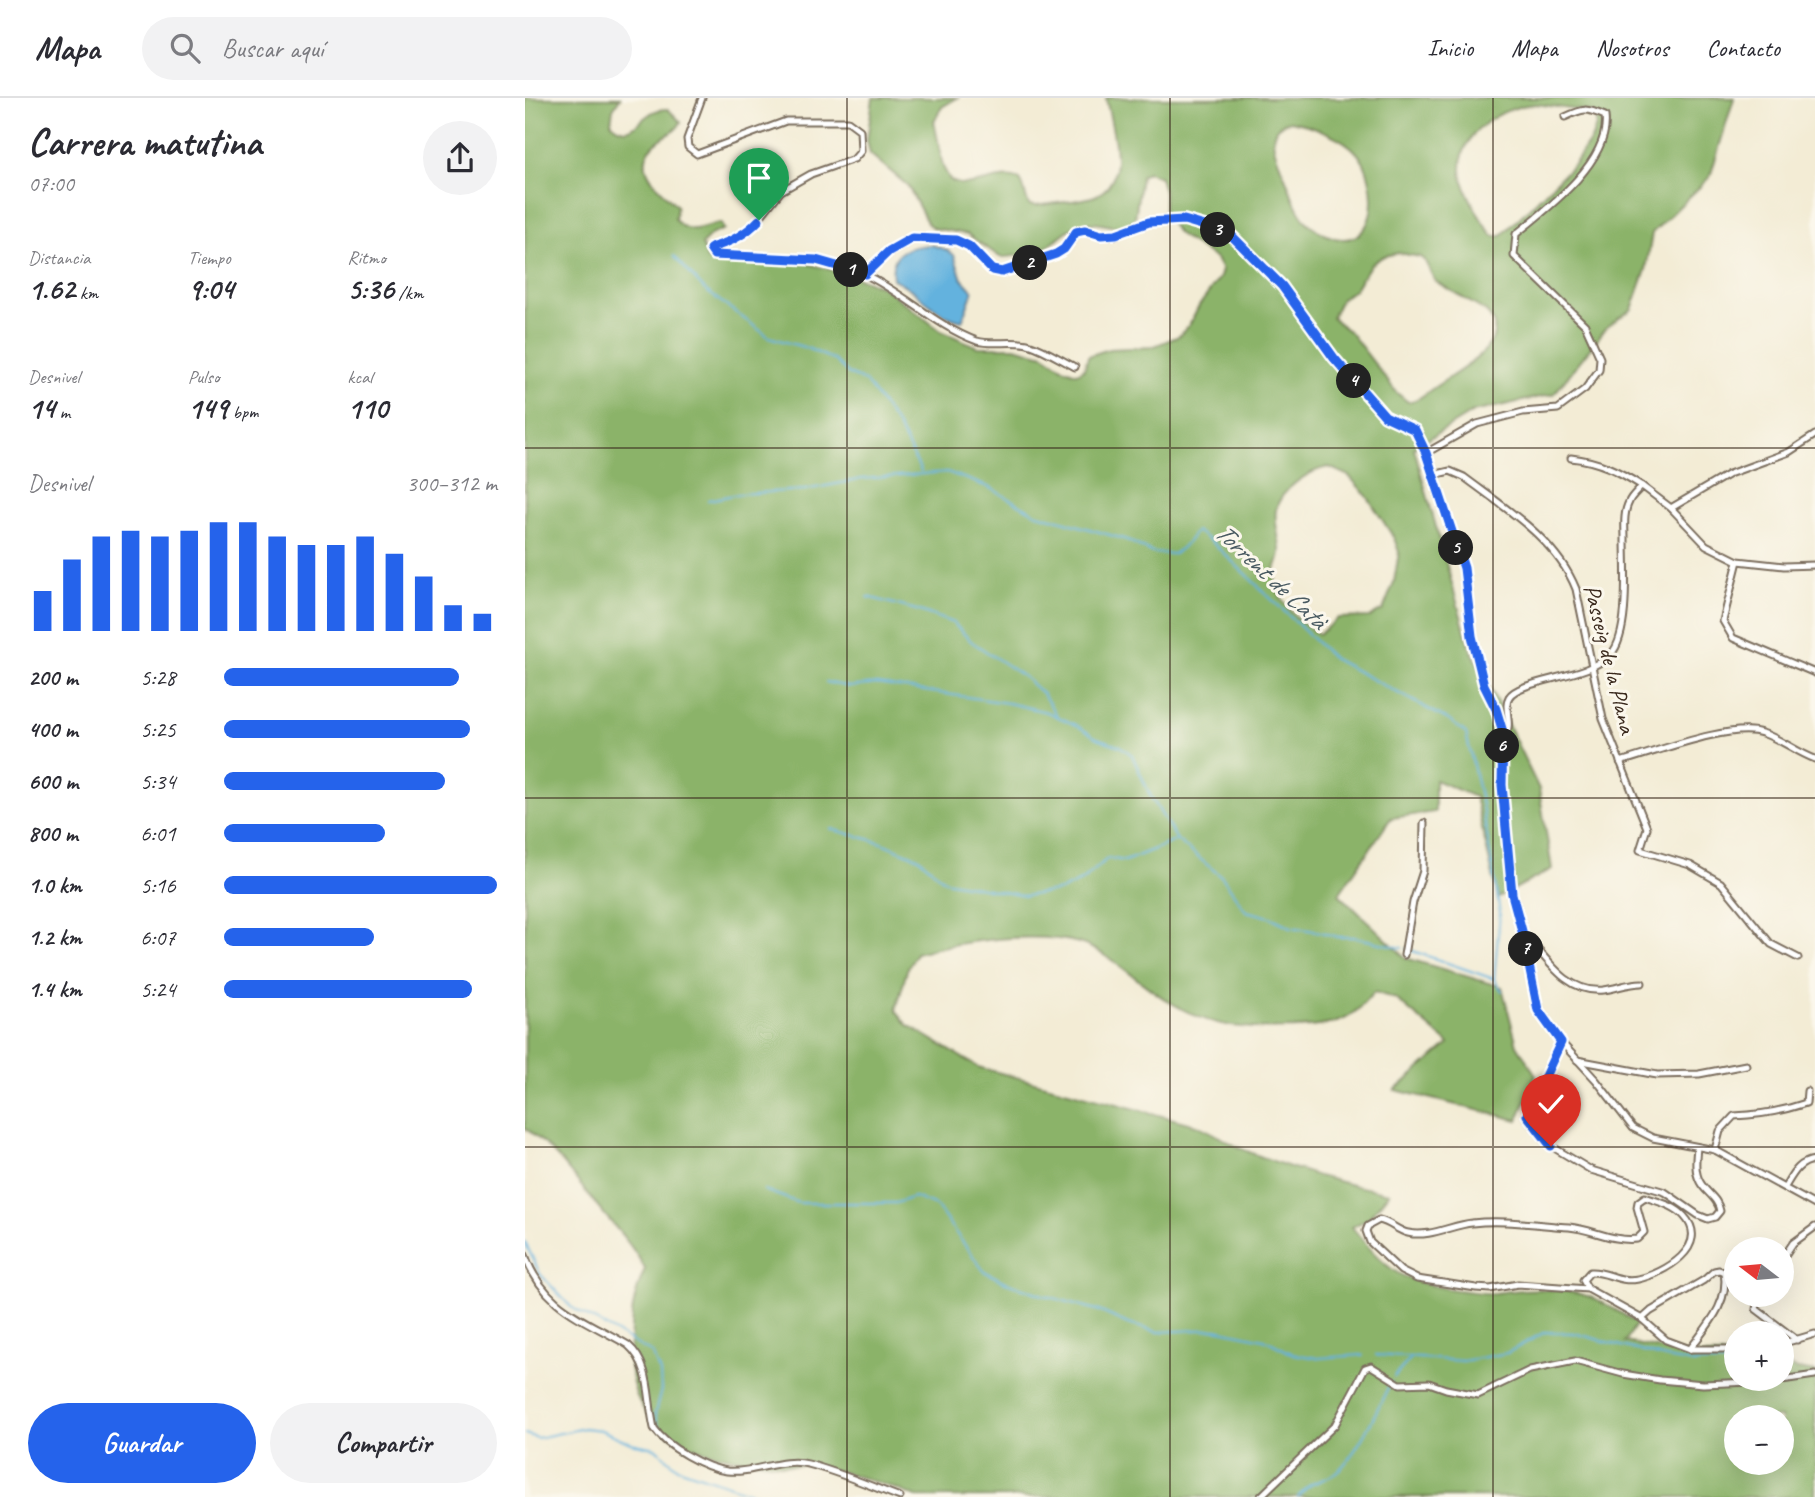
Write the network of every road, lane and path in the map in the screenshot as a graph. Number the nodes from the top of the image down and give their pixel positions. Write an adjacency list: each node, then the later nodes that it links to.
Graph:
1 (702, 98): 3 (street)
2 (1565, 117): 6 (street)
3 (865, 274): 4 (street); 6 (street)
4 (1075, 367)
5 (1815, 435): 10 (street)
6 (1426, 453): 8 (street)
7 (1571, 458): 9 (street)
8 (1433, 475): 13 (street, Passeig de la Plana); 15 (street)
9 (1642, 486): 10 (street); 13 (street)
10 (1671, 508): 11 (street)
11 (1738, 561): 12 (street); 14 (street)
12 (1815, 565)
13 (1592, 668): 15 (street); 17 (street, Passeig de la Plana)
14 (1815, 673)
15 (1503, 732): 19 (street)
16 (1815, 760): 17 (street)
17 (1621, 762): 21 (street, Passeig de la Plana)
18 (1424, 823): 20 (street)
19 (1524, 939): 22 (street); 23 (street)
20 (1404, 955)
21 (1798, 958)
22 (1641, 983)
23 (1561, 1042): 24 (street); 27 (street)
24 (1577, 1059): 25 (street); 27 (street)
25 (1747, 1065)
26 (1807, 1091): 28 (street)
27 (1697, 1147): 28 (street)
28 (1714, 1150): 30 (street)
29 (1815, 1160): 30 (street)
30 (1785, 1187): 31 (street)
31 (1815, 1205)
32 (1815, 1227): 33 (street)
33 (1794, 1242)
34 (525, 1255): 44 (street)
35 (1588, 1289): 35 (street); 37 (street)
36 (1756, 1307): 39 (street)
37 (1642, 1319): 41 (street); 41 (street)
38 (1815, 1334): 39 (street)
39 (1797, 1340): 40 (street)
40 (1794, 1341)
41 (1691, 1349): 42 (street)
42 (1724, 1349)
43 (1815, 1375): 45 (street)
44 (900, 1497)
45 (1260, 1497)

